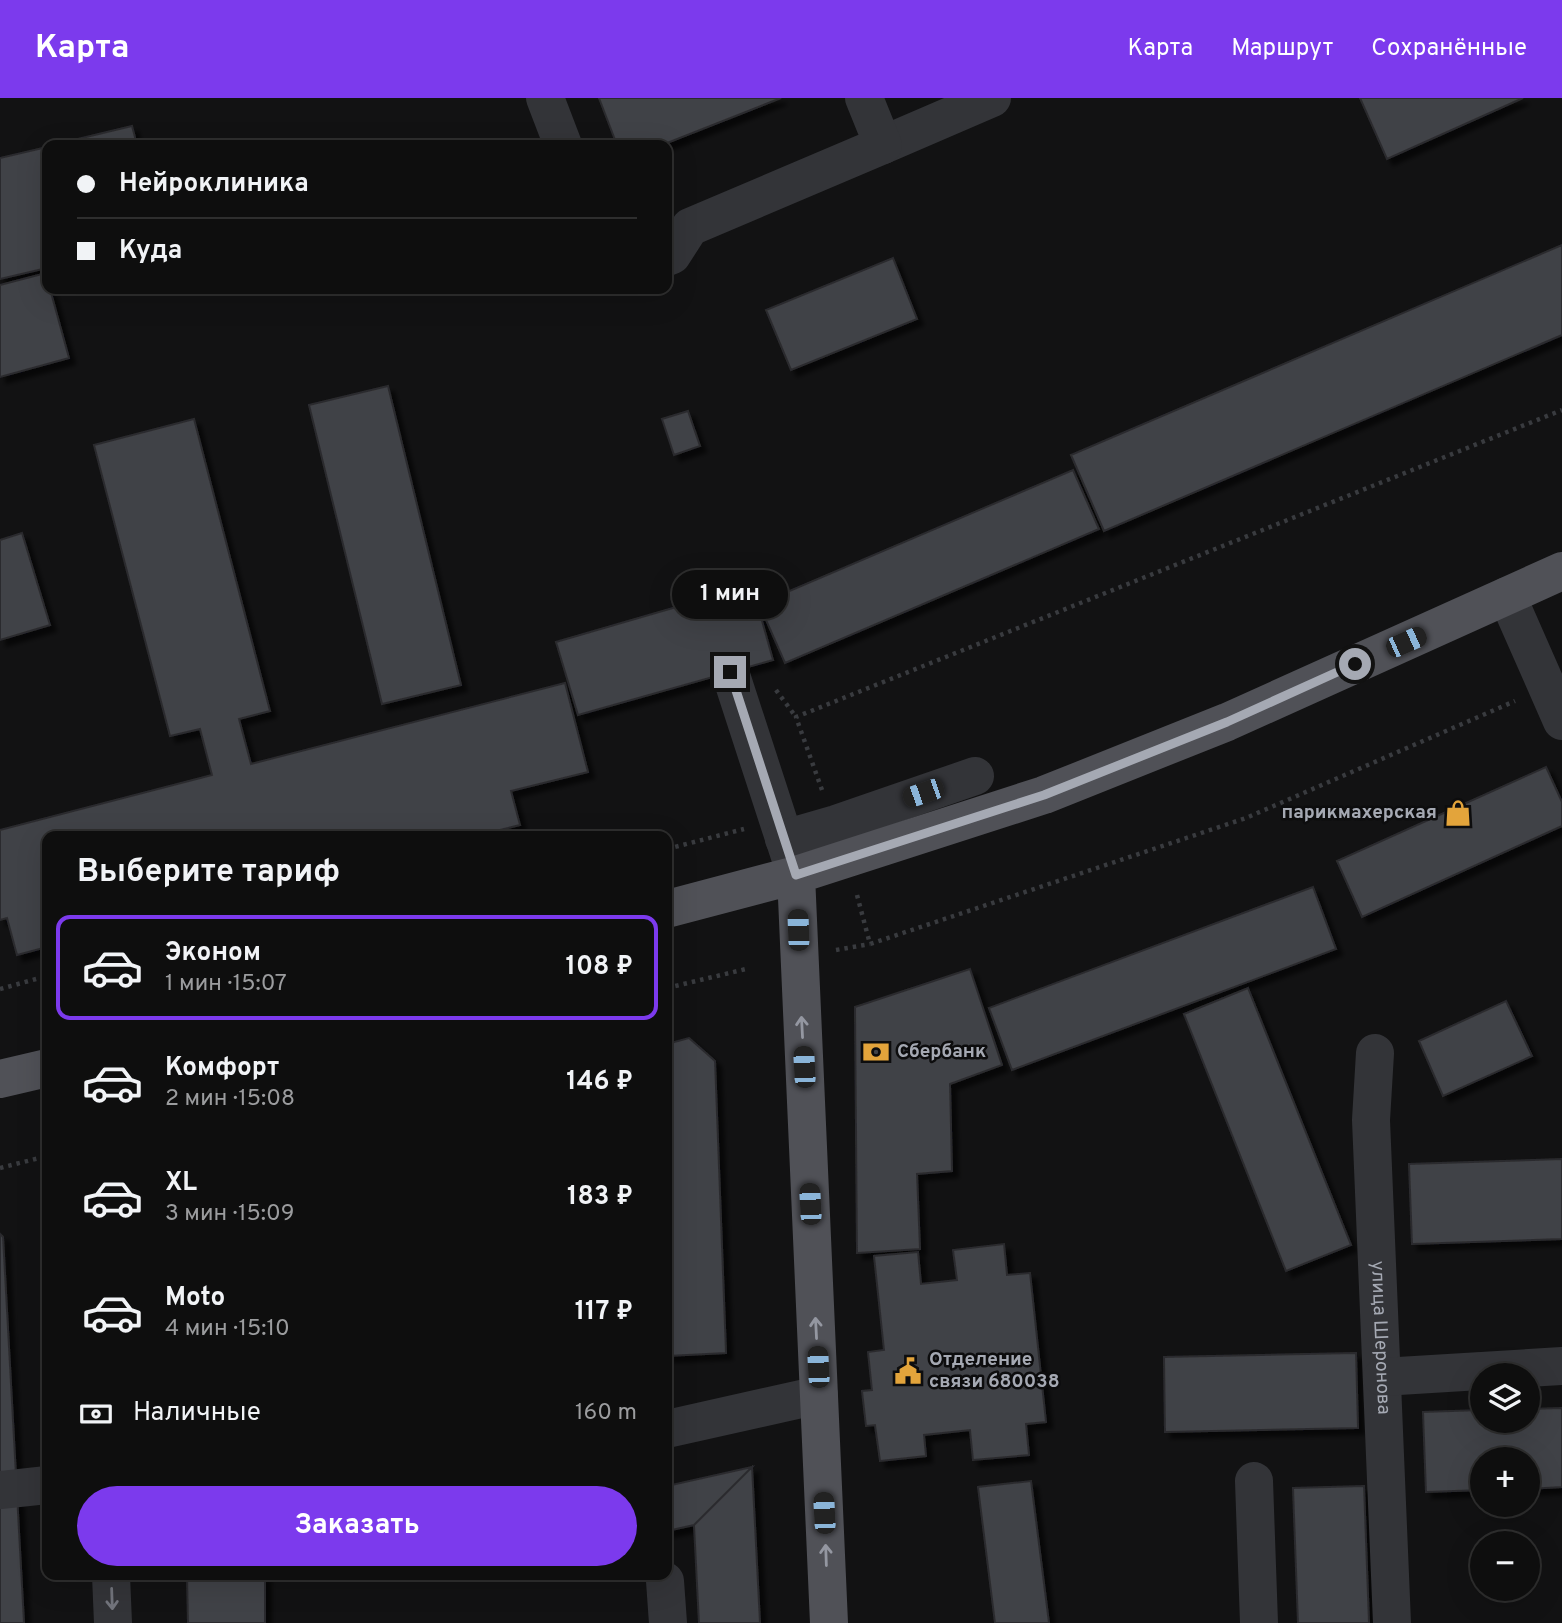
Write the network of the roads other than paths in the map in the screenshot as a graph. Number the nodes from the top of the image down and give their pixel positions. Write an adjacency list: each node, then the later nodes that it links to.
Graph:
1 (545, 98): 4 (street)
2 (863, 98): 5 (street)
3 (992, 98): 5 (street)
4 (561, 140)
5 (883, 145): 6 (street)
6 (672, 255)
7 (1562, 571): 8 (main road)
8 (1507, 596): 10 (street); 13 (main road)
9 (730, 672): 12 (street)
10 (1555, 704)
11 (975, 776): 12 (street)
12 (781, 830): 13 (street)
13 (796, 875): 14 (main road); 20 (main road, one-way to 13)
14 (672, 908)
15 (1375, 1054): 19 (street, улица Шеронова)
16 (42, 1069): 17 (main road)
17 (0, 1079)
18 (1562, 1366): 19 (street)
19 (1381, 1377): 31 (street, улица Шеронова)
20 (819, 1395): 21 (street); 29 (main road, one-way to 20)
21 (672, 1428)
22 (1254, 1482): 30 (street)
23 (42, 1486): 24 (street)
24 (0, 1490)
25 (111, 1580): 27 (street, one-way to 27)
26 (665, 1581): 28 (street)
27 (113, 1623)
28 (668, 1623)
29 (829, 1623)
30 (1259, 1623)
31 (1392, 1623)

